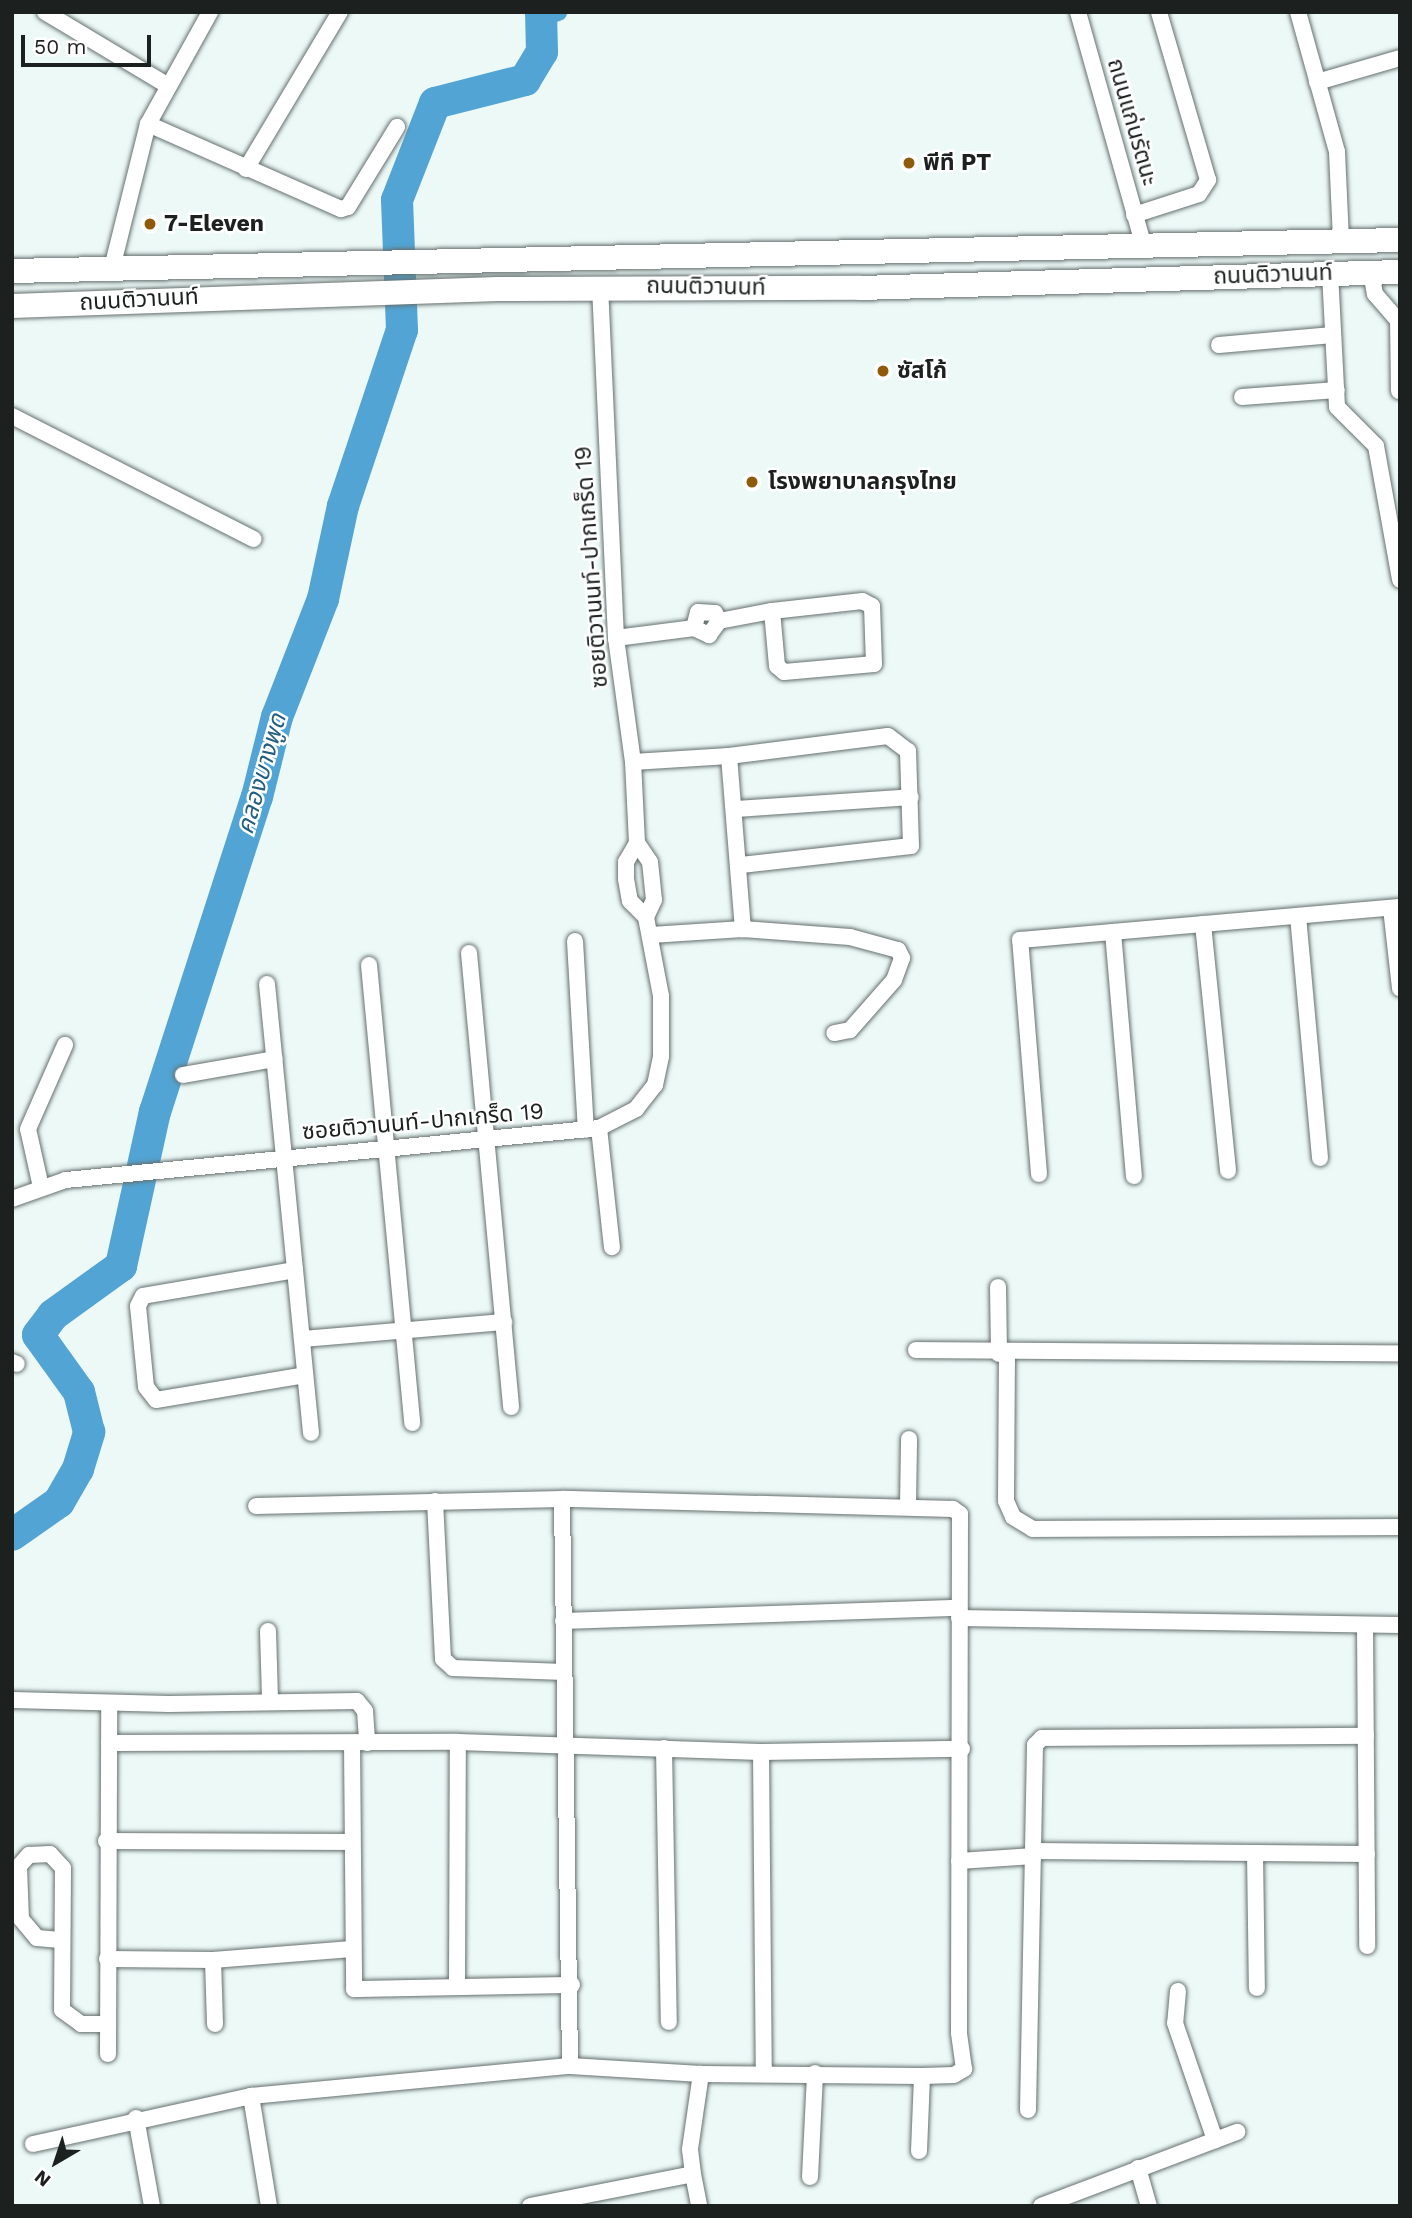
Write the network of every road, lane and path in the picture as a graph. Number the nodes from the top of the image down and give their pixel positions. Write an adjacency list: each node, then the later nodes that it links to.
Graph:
1 (45, 12): 9 (street)
2 (210, 12): 9 (street)
3 (340, 12): 12 (street)
4 (1159, 12): 13 (street)
5 (1298, 12): 8 (street)
6 (1083, 13): 13 (street, ถนนแก่นรัตนะ)
7 (1400, 58): 8 (street)
8 (1317, 82): 14 (street)
9 (167, 85): 10 (street)
10 (148, 124): 12 (street); 17 (street)
11 (397, 127): 12 (street)
12 (246, 169)
13 (1135, 215): 16 (street, ถนนแก่นรัตนะ)
14 (1341, 240): 15 (main road, ถนนติวานนท์); 16 (main road, ถนนติวานนท์)
15 (1400, 240)
16 (1143, 244): 17 (main road, ถนนติวานนท์)
17 (112, 268): 18 (main road, ถนนติวานนท์)
18 (12, 271)
19 (1371, 272): 20 (main road, ถนนติวานนท์); 21 (main road, ถนนติวานนท์); 27 (street)
20 (1400, 272)
21 (1330, 273): 22 (main road, ถนนติวานนท์); 24 (street)
22 (600, 288): 23 (main road, ถนนติวานนท์); 33 (street, ซอยติวานนท์-ปากเกร็ด 19)
23 (12, 306)
24 (1333, 335): 25 (street); 26 (street)
25 (1219, 345)
26 (1336, 390): 28 (street); 31 (street)
27 (1399, 391)
28 (1242, 397)
29 (12, 416): 30 (street)
30 (253, 539)
31 (1400, 580)
32 (772, 611): 32 (street); 33 (street)
33 (616, 638): 35 (street, ซอยติวานนท์-ปากเกร็ด 19)
34 (729, 756): 35 (street); 36 (street); 37 (street)
35 (633, 761): 38 (street, ซอยติวานนท์-ปากเกร็ด 19)
36 (911, 797): 37 (street); 39 (street)
37 (737, 809): 39 (street)
38 (637, 844): 41 (street, ซอยติวานนท์-ปากเกร็ด 19); 41 (street, ซอยติวานนท์-ปากเกร็ด 19)
39 (741, 865): 44 (street)
40 (1395, 908): 42 (street); 51 (street)
41 (646, 916): 46 (street, ซอยติวานนท์-ปากเกร็ด 19)
42 (1298, 916): 43 (street); 60 (street)
43 (1203, 924): 45 (street); 61 (street)
44 (743, 929): 46 (street); 52 (street)
45 (1113, 932): 62 (street); 63 (street)
46 (651, 935): 56 (street, ซอยติวานนท์-ปากเกร็ด 19)
47 (575, 941): 56 (street)
48 (469, 953): 57 (street)
49 (369, 965): 58 (street)
50 (267, 984): 54 (street)
51 (1400, 988)
52 (834, 1033)
53 (65, 1045): 64 (street)
54 (275, 1059): 55 (street); 59 (street)
55 (183, 1075)
56 (593, 1129): 57 (street, ซอยติวานนท์-ปากเกร็ด 19); 66 (street)
57 (488, 1138): 58 (street, ซอยติวานนท์-ปากเกร็ด 19); 69 (street)
58 (386, 1147): 59 (street, ซอยติวานนท์-ปากเกร็ด 19); 70 (street)
59 (285, 1158): 64 (street, ซอยติวานนท์-ปากเกร็ด 19); 67 (street)
60 (1320, 1158)
61 (1228, 1171)
62 (1040, 1174)
63 (1134, 1176)
64 (41, 1187): 65 (street, ซอยติวานนท์-ปากเกร็ด 19)
65 (12, 1199)
66 (612, 1247)
67 (295, 1270): 71 (street); 75 (street)
68 (998, 1287): 74 (street)
69 (504, 1322): 70 (street); 76 (street)
70 (403, 1332): 71 (street); 77 (street)
71 (302, 1339): 75 (street)
72 (916, 1350): 74 (street)
73 (1400, 1353): 74 (street)
74 (1003, 1354): 84 (street)
75 (305, 1375): 78 (street)
76 (511, 1407)
77 (412, 1423)
78 (310, 1433)
79 (909, 1439): 83 (street)
80 (562, 1499): 81 (street); 83 (street); 86 (street)
81 (435, 1501): 82 (street); 90 (street)
82 (256, 1506)
83 (908, 1506): 85 (street)
84 (1400, 1527)
85 (959, 1613): 86 (street); 87 (street); 100 (street)
86 (564, 1621): 90 (street)
87 (1365, 1625): 88 (street); 94 (street)
88 (1400, 1625)
89 (268, 1631): 92 (street)
90 (564, 1672): 98 (street)
91 (12, 1700): 93 (street)
92 (270, 1700): 93 (street); 97 (street)
93 (109, 1704): 96 (street)
94 (1366, 1736): 105 (street); 106 (street)
95 (458, 1742): 97 (street); 98 (street); 114 (street)
96 (109, 1743): 97 (street); 102 (street)
97 (360, 1743): 103 (street)
98 (564, 1744): 99 (street); 113 (street)
99 (664, 1748): 101 (street); 117 (street)
100 (962, 1749): 101 (street); 107 (street)
101 (761, 1752): 122 (street)
102 (106, 1842): 103 (street); 111 (street)
103 (352, 1842): 110 (street)
104 (1255, 1853): 105 (street); 106 (street); 115 (street)
105 (1034, 1854): 107 (street); 127 (street)
106 (1367, 1854): 109 (street)
107 (959, 1861): 125 (street)
108 (60, 1940): 108 (street); 118 (street)
109 (1367, 1946)
110 (352, 1949): 112 (street); 114 (street)
111 (107, 1959): 112 (street); 118 (street)
112 (213, 1959): 119 (street)
113 (572, 1985): 114 (street); 121 (street)
114 (457, 1986)
115 (1256, 1988)
116 (1178, 1991): 130 (street)
117 (669, 2022)
118 (107, 2024): 120 (street)
119 (215, 2024)
120 (108, 2053)
121 (570, 2066): 124 (street); 126 (street)
122 (764, 2073): 123 (street); 124 (street)
123 (815, 2073): 125 (street); 135 (street)
124 (701, 2074): 134 (street)
125 (922, 2076): 132 (street)
126 (251, 2096): 128 (street); 137 (street)
127 (1027, 2110)
128 (136, 2118): 131 (street); 136 (street)
129 (1237, 2132): 130 (street)
130 (1215, 2140): 133 (street)
131 (33, 2144)
132 (919, 2151)
133 (1138, 2168): 140 (street); 141 (street)
134 (693, 2174): 138 (street); 139 (street)
135 (810, 2177)
136 (152, 2206)
137 (269, 2206)
138 (530, 2206)
139 (699, 2206)
140 (1041, 2206)
141 (1149, 2206)

